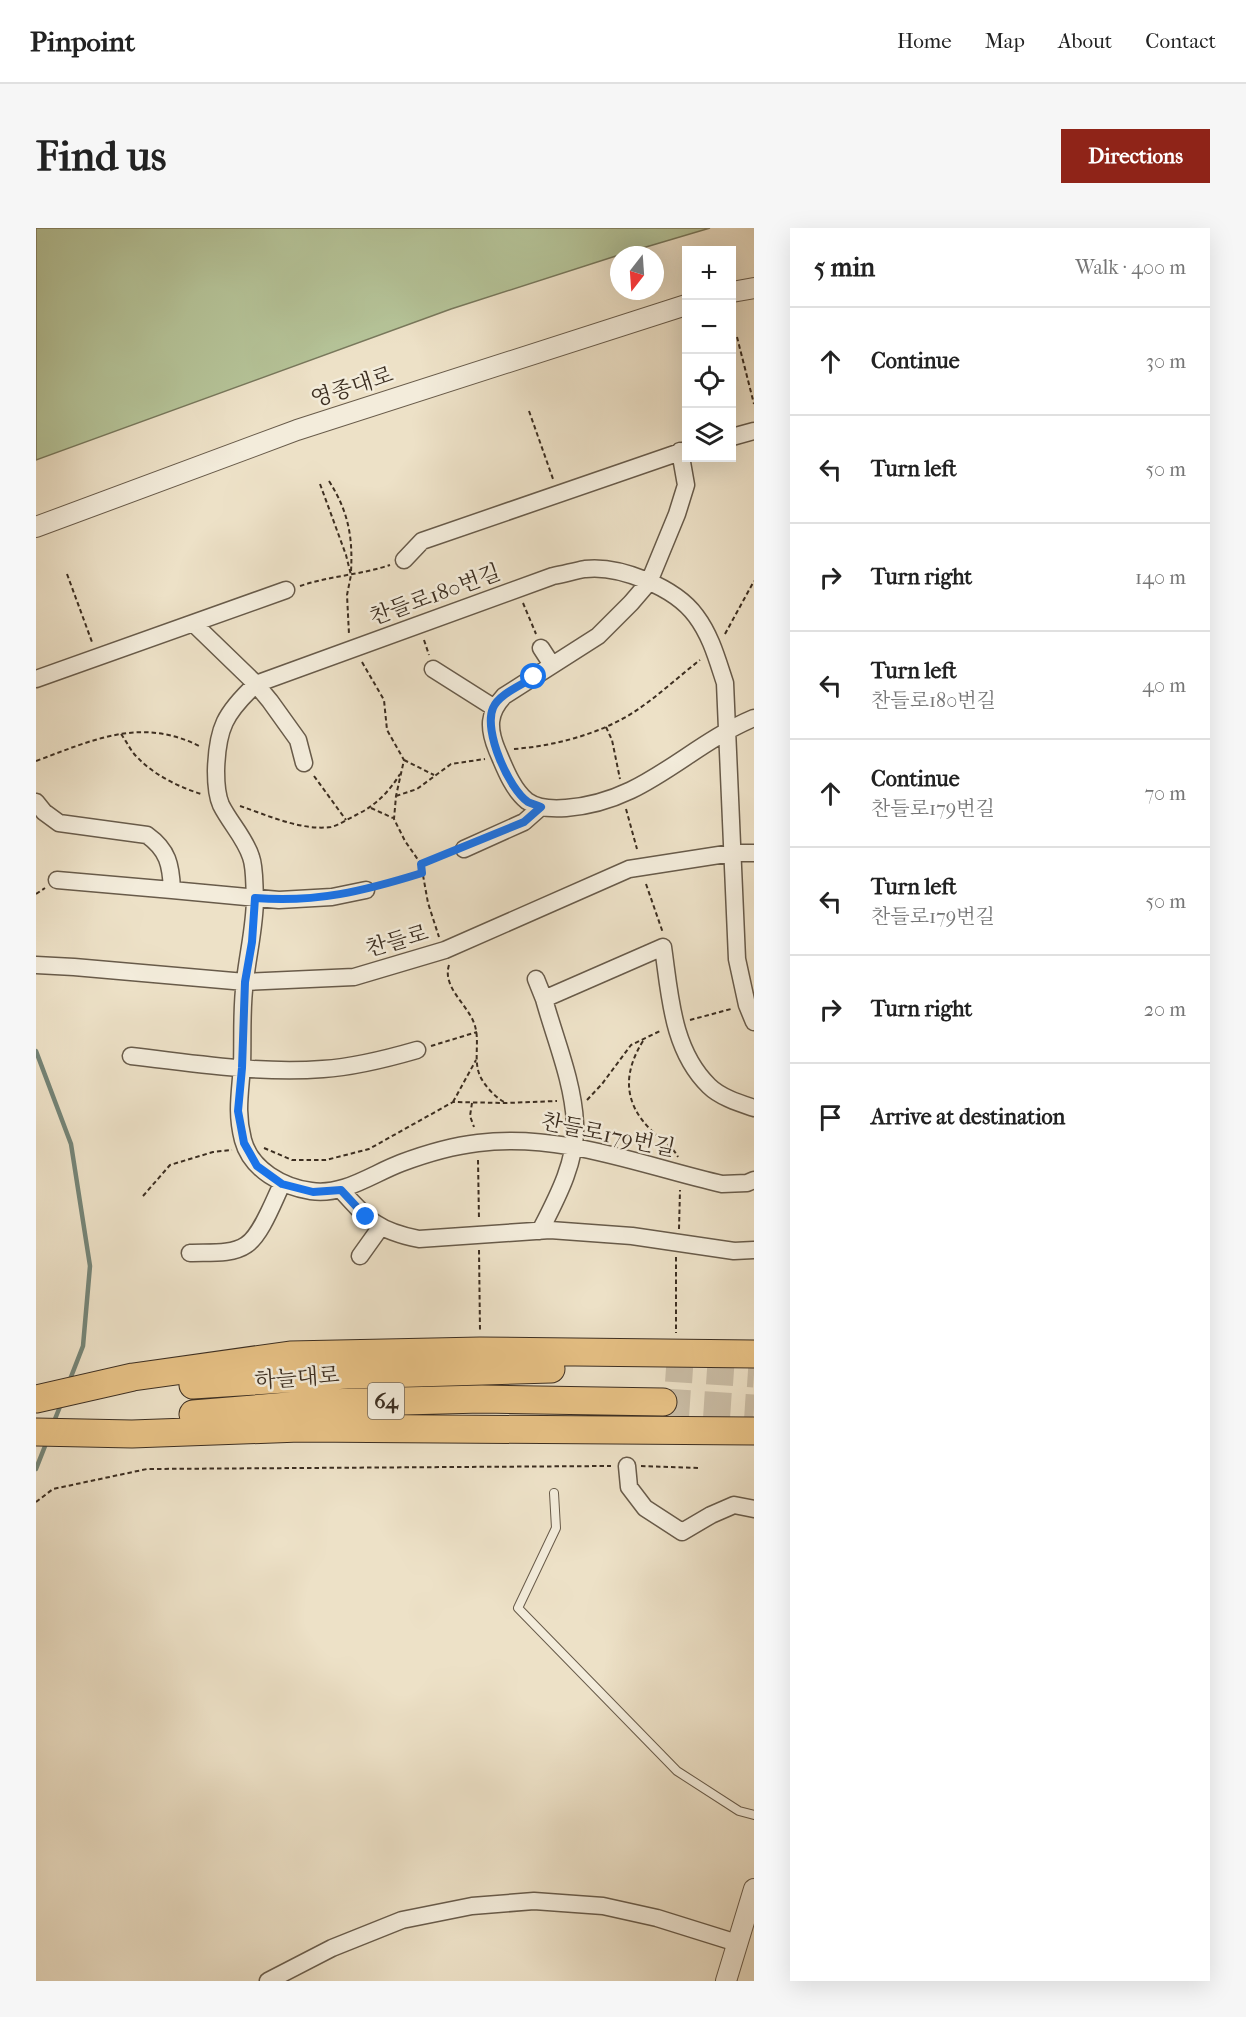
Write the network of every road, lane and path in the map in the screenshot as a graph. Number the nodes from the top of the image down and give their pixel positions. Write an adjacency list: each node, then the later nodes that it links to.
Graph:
1 (754, 288): 2 (street)
2 (736, 291)
3 (682, 307): 14 (street, 영종대로)
4 (736, 337): 5 (path)
5 (754, 404)
6 (529, 411): 13 (path)
7 (754, 431): 8 (street)
8 (736, 436)
9 (682, 451): 15 (street)
10 (684, 462): 19 (street)
11 (329, 481): 17 (path)
12 (320, 484): 17 (path)
13 (556, 487)
14 (36, 527)
15 (404, 560): 17 (path)
16 (67, 574): 27 (path)
17 (351, 574): 20 (path); 25 (path)
18 (754, 581): 24 (path)
19 (649, 582): 30 (street); 33 (street, 찬들로180번길); 37 (street, 찬들로180번길)
20 (286, 590): 22 (street)
21 (521, 597): 26 (path)
22 (193, 623): 32 (street); 33 (street)
23 (421, 632): 31 (path)
24 (722, 639)
25 (351, 640)
26 (541, 648): 30 (street)
27 (94, 650)
28 (357, 655): 42 (path)
29 (700, 659): 36 (path)
30 (552, 664): 34 (street)
31 (433, 669): 34 (street)
32 (36, 679)
33 (256, 684): 44 (street); 67 (street, 찬들로180번길)
34 (493, 707): 53 (street)
35 (754, 718): 37 (street)
36 (606, 727): 40 (path); 47 (path)
37 (727, 731): 53 (street); 59 (street, 찬들로180번길)
38 (121, 734): 39 (path); 43 (path); 48 (path)
39 (206, 750)
40 (506, 750)
41 (491, 758): 46 (path)
42 (404, 759): 45 (path); 46 (path)
43 (36, 761)
44 (304, 763): 56 (path)
45 (402, 770): 49 (path); 54 (path)
46 (435, 775): 49 (path)
47 (622, 788)
48 (207, 795)
49 (396, 796): 55 (path)
50 (36, 802): 65 (street)
51 (231, 804): 56 (path)
52 (625, 805): 58 (path)
53 (541, 807): 57 (street)
54 (371, 808): 55 (path); 56 (path)
55 (394, 819): 61 (path)
56 (346, 820)
57 (464, 849): 61 (path)
58 (637, 849)
59 (732, 853): 60 (street, 찬들로); 73 (street, 찬들로); 77 (street)
60 (754, 853)
61 (421, 864): 62 (path)
62 (422, 873): 66 (path); 68 (path)
63 (57, 880): 65 (street)
64 (646, 884): 69 (path)
65 (172, 890): 67 (street)
66 (366, 890): 67 (street)
67 (255, 898): 73 (street, 찬들로180번길)
68 (441, 942)
69 (664, 942): 74 (street); 90 (street)
70 (450, 962): 79 (path)
71 (44, 966): 73 (street, 찬들로)
72 (536, 980): 74 (street)
73 (245, 982): 84 (street, 찬들로179번길)
74 (544, 999): 93 (street)
75 (740, 1007): 76 (path)
76 (685, 1021)
77 (754, 1022)
78 (664, 1029): 80 (path)
79 (477, 1032): 81 (path); 83 (path)
80 (644, 1039): 85 (path); 96 (path)
81 (417, 1050): 84 (street)
82 (131, 1056): 84 (street)
83 (476, 1060): 87 (path); 89 (path)
84 (242, 1068): 98 (street, 찬들로179번길)
85 (576, 1100)
86 (565, 1101): 89 (path)
87 (453, 1102): 88 (path); 92 (path)
88 (472, 1103): 89 (path); 91 (path)
89 (506, 1103)
90 (754, 1108)
91 (475, 1130)
92 (258, 1146)
93 (573, 1146): 97 (street, 찬들로179번길); 100 (street, 찬들로179번길); 104 (street)
94 (235, 1149): 101 (path)
95 (477, 1154): 102 (path)
96 (678, 1163)
97 (754, 1180)
98 (282, 1184): 100 (street, 찬들로179번길); 109 (street)
99 (680, 1184): 105 (path)
100 (341, 1190): 103 (street)
101 (143, 1196)
102 (479, 1226)
103 (380, 1228): 104 (street); 110 (street)
104 (540, 1231): 108 (street)
105 (679, 1232)
106 (479, 1244): 111 (path)
107 (676, 1249): 112 (path)
108 (754, 1250)
109 (190, 1253)
110 (360, 1256)
111 (480, 1337)
112 (676, 1341)
113 (747, 1356): 115 (highway)
114 (666, 1368): 115 (highway, 하늘대로 / 64)
115 (121, 1385): 116 (highway)
116 (36, 1399)
117 (663, 1402): 118 (highway, 하늘대로 / 64)
118 (108, 1427): 119 (highway); 120 (highway)
119 (750, 1428)
120 (36, 1430)
121 (627, 1466): 122 (path); 124 (path); 125 (street)
122 (699, 1468)
123 (554, 1493): 126 (lane)
124 (36, 1502)
125 (754, 1509)
126 (754, 1815)
127 (754, 1889): 128 (street)
128 (746, 1946): 129 (street); 130 (street)
129 (267, 1981)
130 (726, 1981)

